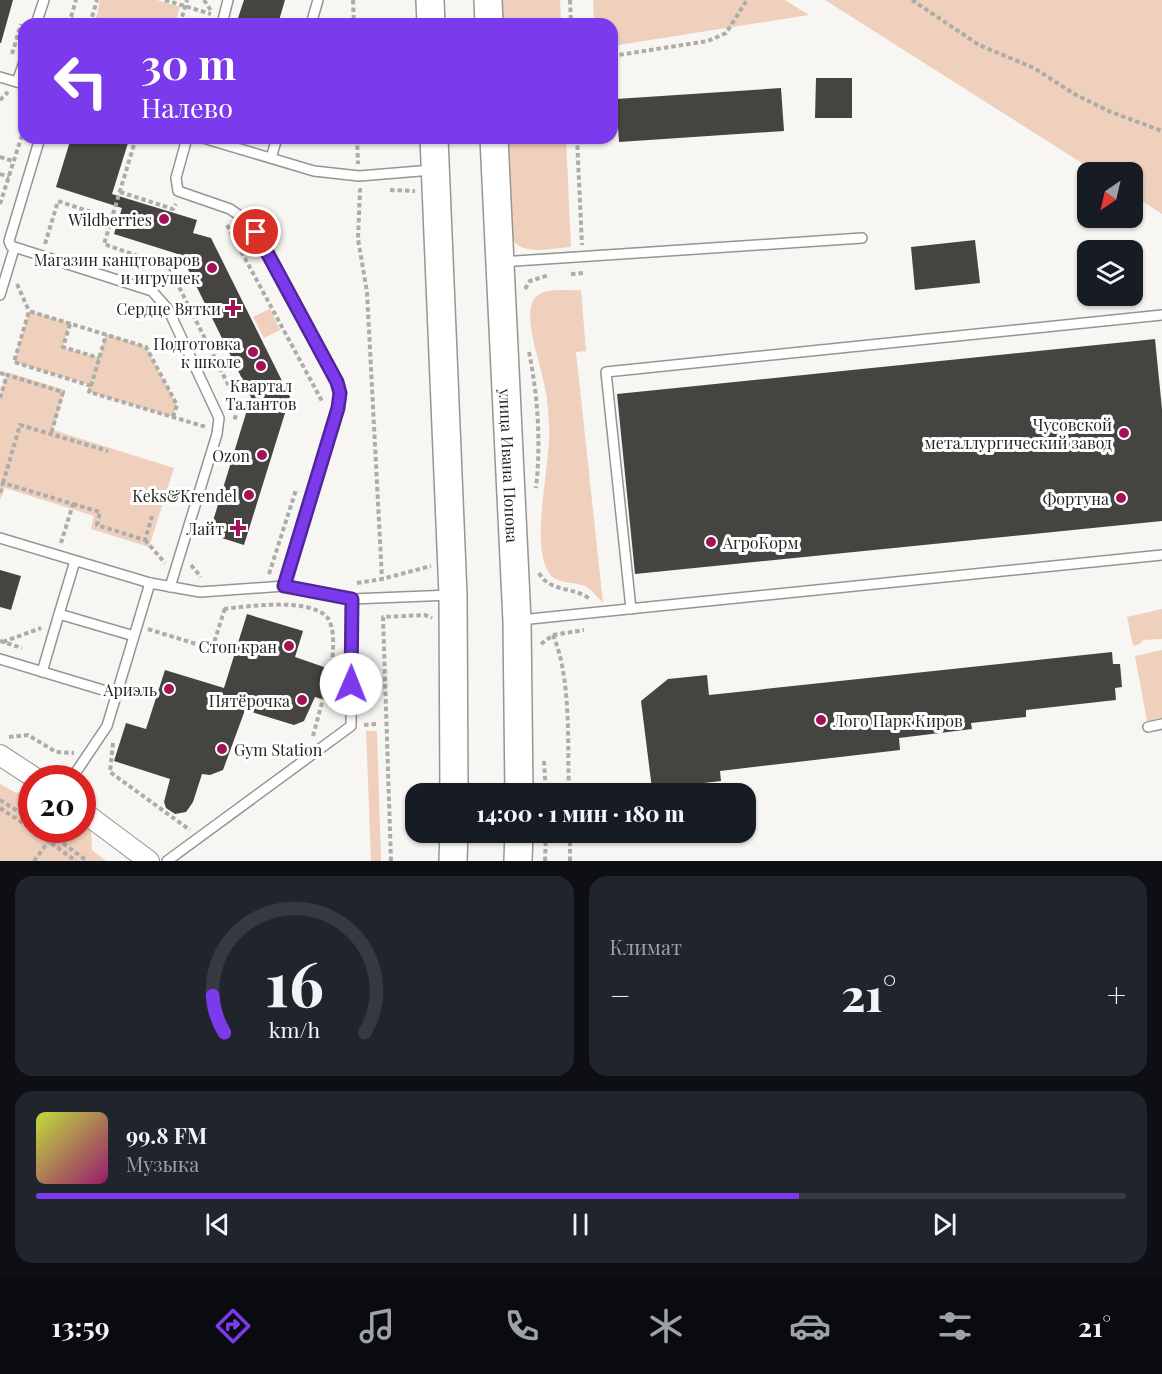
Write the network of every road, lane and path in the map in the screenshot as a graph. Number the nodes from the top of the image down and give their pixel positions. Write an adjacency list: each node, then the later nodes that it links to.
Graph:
1 (44, 0): 15 (lane)
2 (76, 0): 16 (path)
3 (97, 0): 17 (path)
4 (165, 0): 14 (path)
5 (187, 0): 14 (path)
6 (228, 0): 20 (lane)
7 (318, 0): 21 (lane)
8 (353, 0): 22 (path)
9 (430, 0): 23 (main road)
10 (488, 0): 24 (main road)
11 (570, 0): 25 (path)
12 (747, 0): 27 (path)
13 (912, 0): 30 (path)
14 (185, 6): 18 (path); 19 (path)
15 (38, 18)
16 (71, 18)
17 (90, 18)
18 (182, 18)
19 (215, 18)
20 (224, 18)
21 (313, 18)
22 (354, 18)
23 (431, 18)
24 (489, 18)
25 (572, 18)
26 (18, 31): 28 (path)
27 (618, 55)
28 (2, 77): 29 (lane)
29 (18, 82)
30 (1162, 131)
31 (19, 144): 43 (path)
32 (38, 144): 56 (lane)
33 (134, 144): 49 (path)
34 (186, 144): 94 (lane)
35 (223, 144): 42 (lane)
36 (275, 144): 42 (lane)
37 (357, 144): 44 (path)
38 (434, 144): 45 (main road)
39 (494, 144): 58 (main road, улица Ивана Попова)
40 (577, 144): 55 (path)
41 (0, 157): 43 (path)
42 (271, 158): 45 (lane)
43 (14, 161): 47 (path)
44 (358, 167)
45 (435, 169): 97 (main road)
46 (0, 174): 47 (path)
47 (9, 177): 50 (path)
48 (360, 190): 92 (path)
49 (120, 192): 52 (path); 57 (path)
50 (1, 195): 51 (path)
51 (0, 204)
52 (184, 207)
53 (222, 220): 73 (path)
54 (862, 238): 58 (lane)
55 (571, 247)
56 (14, 249): 62 (lane); 75 (lane)
57 (42, 252)
58 (499, 262): 105 (main road, улица Ивана Попова)
59 (584, 273): 60 (path)
60 (565, 274)
61 (556, 275): 63 (path)
62 (0, 295)
63 (524, 300)
64 (1162, 315): 100 (lane)
65 (70, 323): 66 (path); 68 (path); 71 (path)
66 (106, 334): 68 (path); 74 (path)
67 (529, 351): 81 (path)
68 (99, 358): 71 (path)
69 (0, 373): 70 (path)
70 (7, 375): 72 (path); 76 (path)
71 (91, 386): 74 (path)
72 (0, 398)
73 (323, 405)
74 (173, 417): 75 (path)
75 (218, 431): 90 (lane)
76 (51, 434): 77 (path); 78 (path)
77 (108, 451)
78 (3, 483): 80 (path); 82 (path)
79 (298, 485): 91 (path)
80 (0, 493)
81 (534, 499)
82 (72, 504): 85 (path); 86 (path)
83 (152, 516): 85 (path)
84 (0, 538): 86 (lane)
85 (145, 540): 90 (path)
86 (57, 555): 88 (lane)
87 (1162, 555): 100 (lane)
88 (75, 561): 93 (lane); 102 (lane)
89 (537, 566): 101 (path)
90 (174, 574): 95 (lane)
91 (269, 575)
92 (382, 579)
93 (150, 583): 95 (lane); 106 (lane)
94 (284, 586): 96 (lane); 98 (lane)
95 (170, 587): 96 (lane)
96 (230, 590): 99 (path)
97 (453, 595): 98 (lane); 128 (main road)
98 (352, 599): 149 (lane)
99 (224, 609): 106 (path); 116 (path)
100 (631, 609): 101 (lane)
101 (604, 612): 105 (lane); 108 (path)
102 (59, 614): 110 (lane); 115 (lane)
103 (383, 617): 150 (path)
104 (44, 618): 107 (path)
105 (517, 621): 129 (main road, улица Ивана Попова)
106 (137, 626): 110 (lane)
107 (41, 627): 109 (path); 111 (path)
108 (553, 635): 113 (path); 131 (path)
109 (39, 636)
110 (134, 636): 117 (lane)
111 (2, 642): 112 (path)
112 (24, 649)
113 (538, 649)
114 (0, 659): 115 (lane)
115 (42, 672): 117 (lane)
116 (329, 676)
117 (116, 694): 127 (lane)
118 (376, 724): 120 (path)
119 (1162, 724): 121 (lane)
120 (360, 726)
121 (1148, 727)
122 (113, 742): 137 (path)
123 (2, 746): 125 (path); 126 (street)
124 (543, 749): 130 (path)
125 (75, 753)
126 (22, 765)
127 (81, 765)
128 (454, 783)
129 (519, 783)
130 (545, 783)
131 (568, 783)
132 (0, 800): 134 (path)
133 (0, 808): 135 (path)
134 (18, 811)
135 (18, 820)
136 (96, 821): 148 (street)
137 (190, 830)
138 (48, 843): 145 (path)
139 (54, 843): 146 (path)
140 (63, 843): 147 (path)
141 (454, 843): 151 (main road)
142 (519, 843): 152 (main road)
143 (546, 843): 153 (path)
144 (570, 843): 154 (path)
145 (34, 861)
146 (76, 861)
147 (87, 861)
148 (149, 861)
149 (167, 861)
150 (391, 861)
151 (453, 861)
152 (518, 861)
153 (545, 861)
154 (570, 861)

